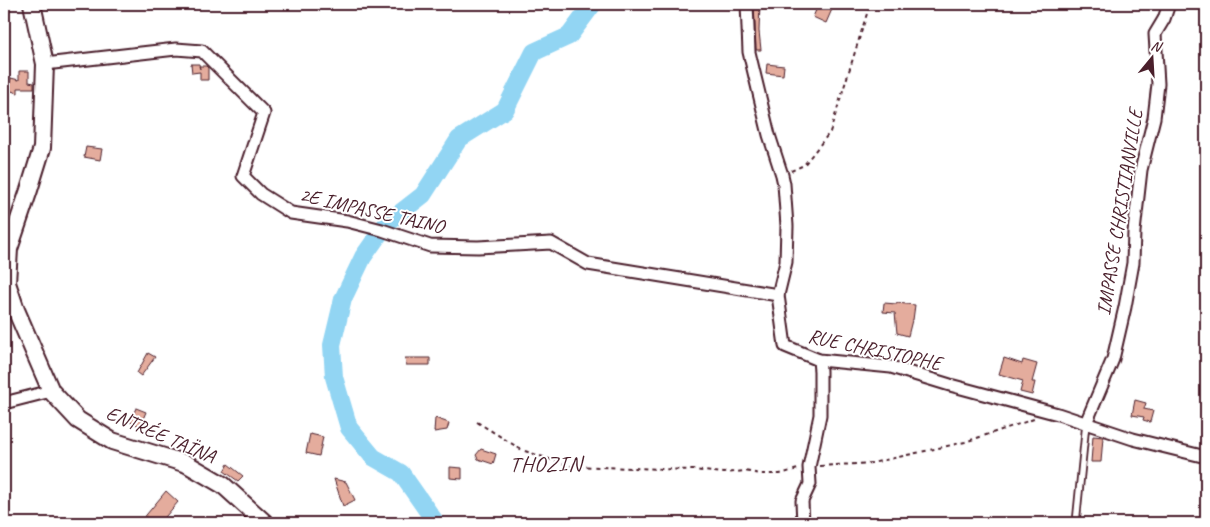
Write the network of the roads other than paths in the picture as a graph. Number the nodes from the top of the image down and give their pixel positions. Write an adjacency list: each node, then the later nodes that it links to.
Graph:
1 (32, 4): 4 (street, ENTRÉE TAÏNA)
2 (747, 4): 5 (street, RUE CHRISTOPHE)
3 (1169, 4): 9 (street, IMPASSE CHRISTIANVILLE)
4 (45, 64): 5 (street, 2E IMPASSE TAINO); 7 (street, ENTRÉE TAÏNA)
5 (778, 296): 6 (street, RUE CHRISTOPHE)
6 (819, 360): 9 (street, RUE CHRISTOPHE); 12 (street)
7 (51, 391): 8 (street); 11 (street, ENTRÉE TAÏNA)
8 (4, 403)
9 (1086, 423): 10 (street, RUE CHRISTOPHE); 13 (lane)
10 (1206, 457)
11 (265, 523)
12 (802, 523)
13 (1076, 523)

